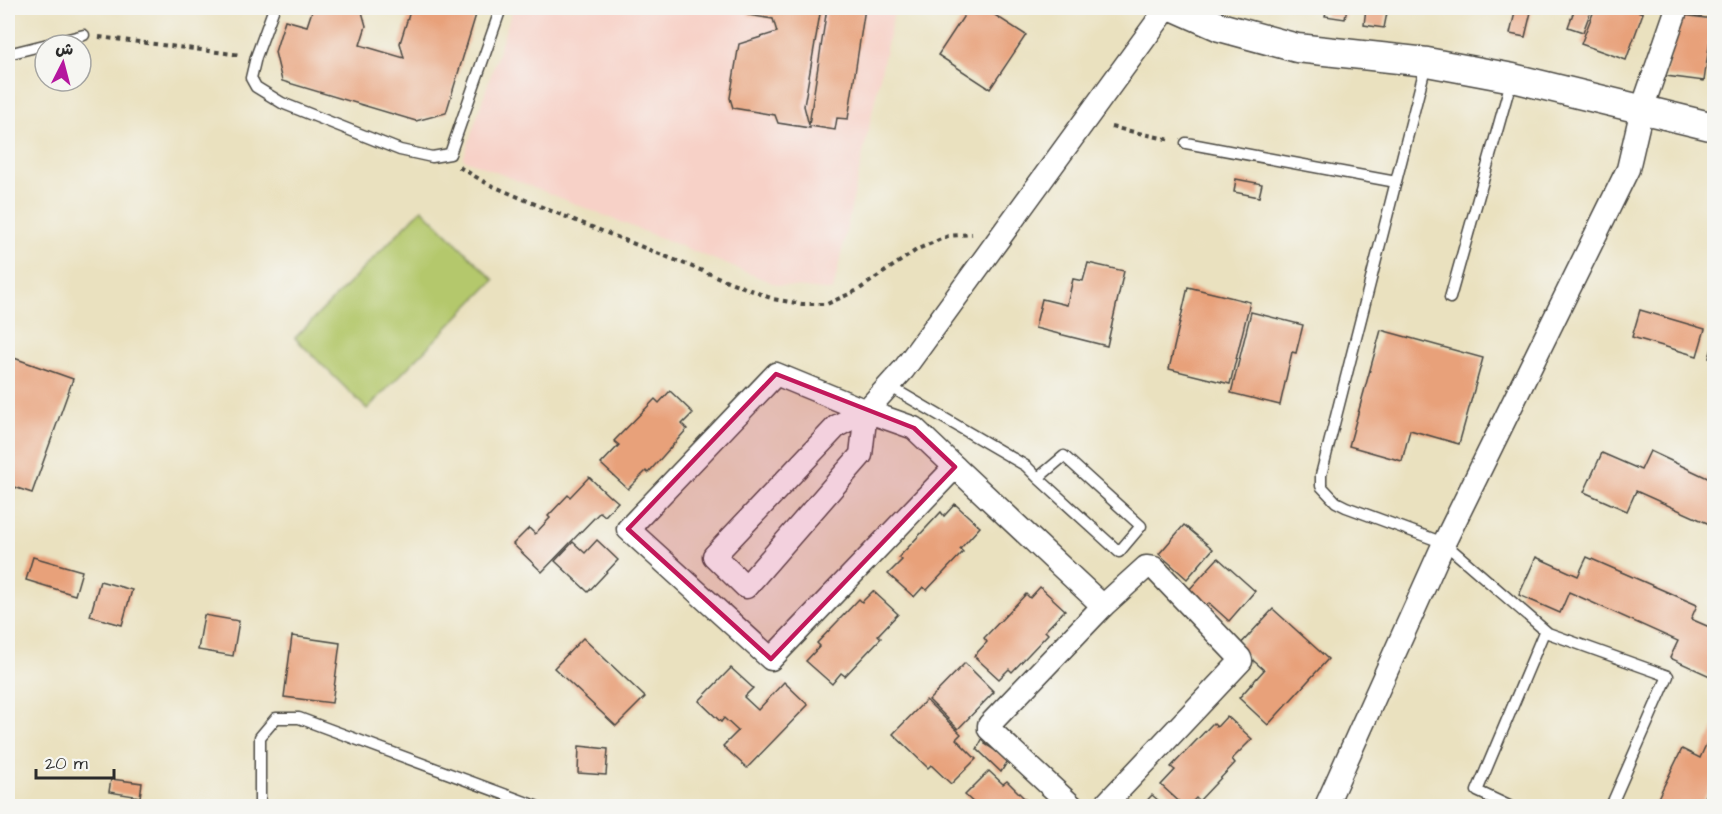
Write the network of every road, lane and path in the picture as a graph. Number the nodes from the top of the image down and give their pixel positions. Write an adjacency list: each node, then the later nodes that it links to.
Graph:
1 (274, 8): 9 (lane)
2 (501, 8): 16 (lane)
3 (1167, 8): 13 (street)
4 (1177, 8): 10 (street)
5 (1677, 8): 12 (street)
6 (93, 36): 9 (path)
7 (33, 48): 8 (lane)
8 (8, 54)
9 (256, 57): 16 (lane)
10 (1427, 62): 11 (street); 17 (lane)
11 (1512, 78): 12 (street); 19 (lane)
12 (1642, 109): 14 (street); 24 (street)
13 (1084, 121): 15 (path); 18 (street)
14 (1714, 126)
15 (1186, 143): 17 (lane)
16 (450, 154): 18 (path)
17 (1396, 183): 24 (lane)
18 (1005, 231): 20 (street)
19 (1450, 298)
20 (890, 386): 21 (street); 23 (lane)
21 (866, 411): 21 (street); 22 (street); 22 (street)
22 (955, 467): 25 (street)
23 (1038, 478): 23 (lane)
24 (1444, 543): 31 (street); 33 (lane)
25 (1103, 606): 29 (street); 30 (street)
26 (1544, 632): 32 (lane)
27 (260, 807): 28 (lane)
28 (536, 807)
29 (1072, 807)
30 (1104, 807)
31 (1326, 807)
32 (1509, 807)
33 (1611, 807)

